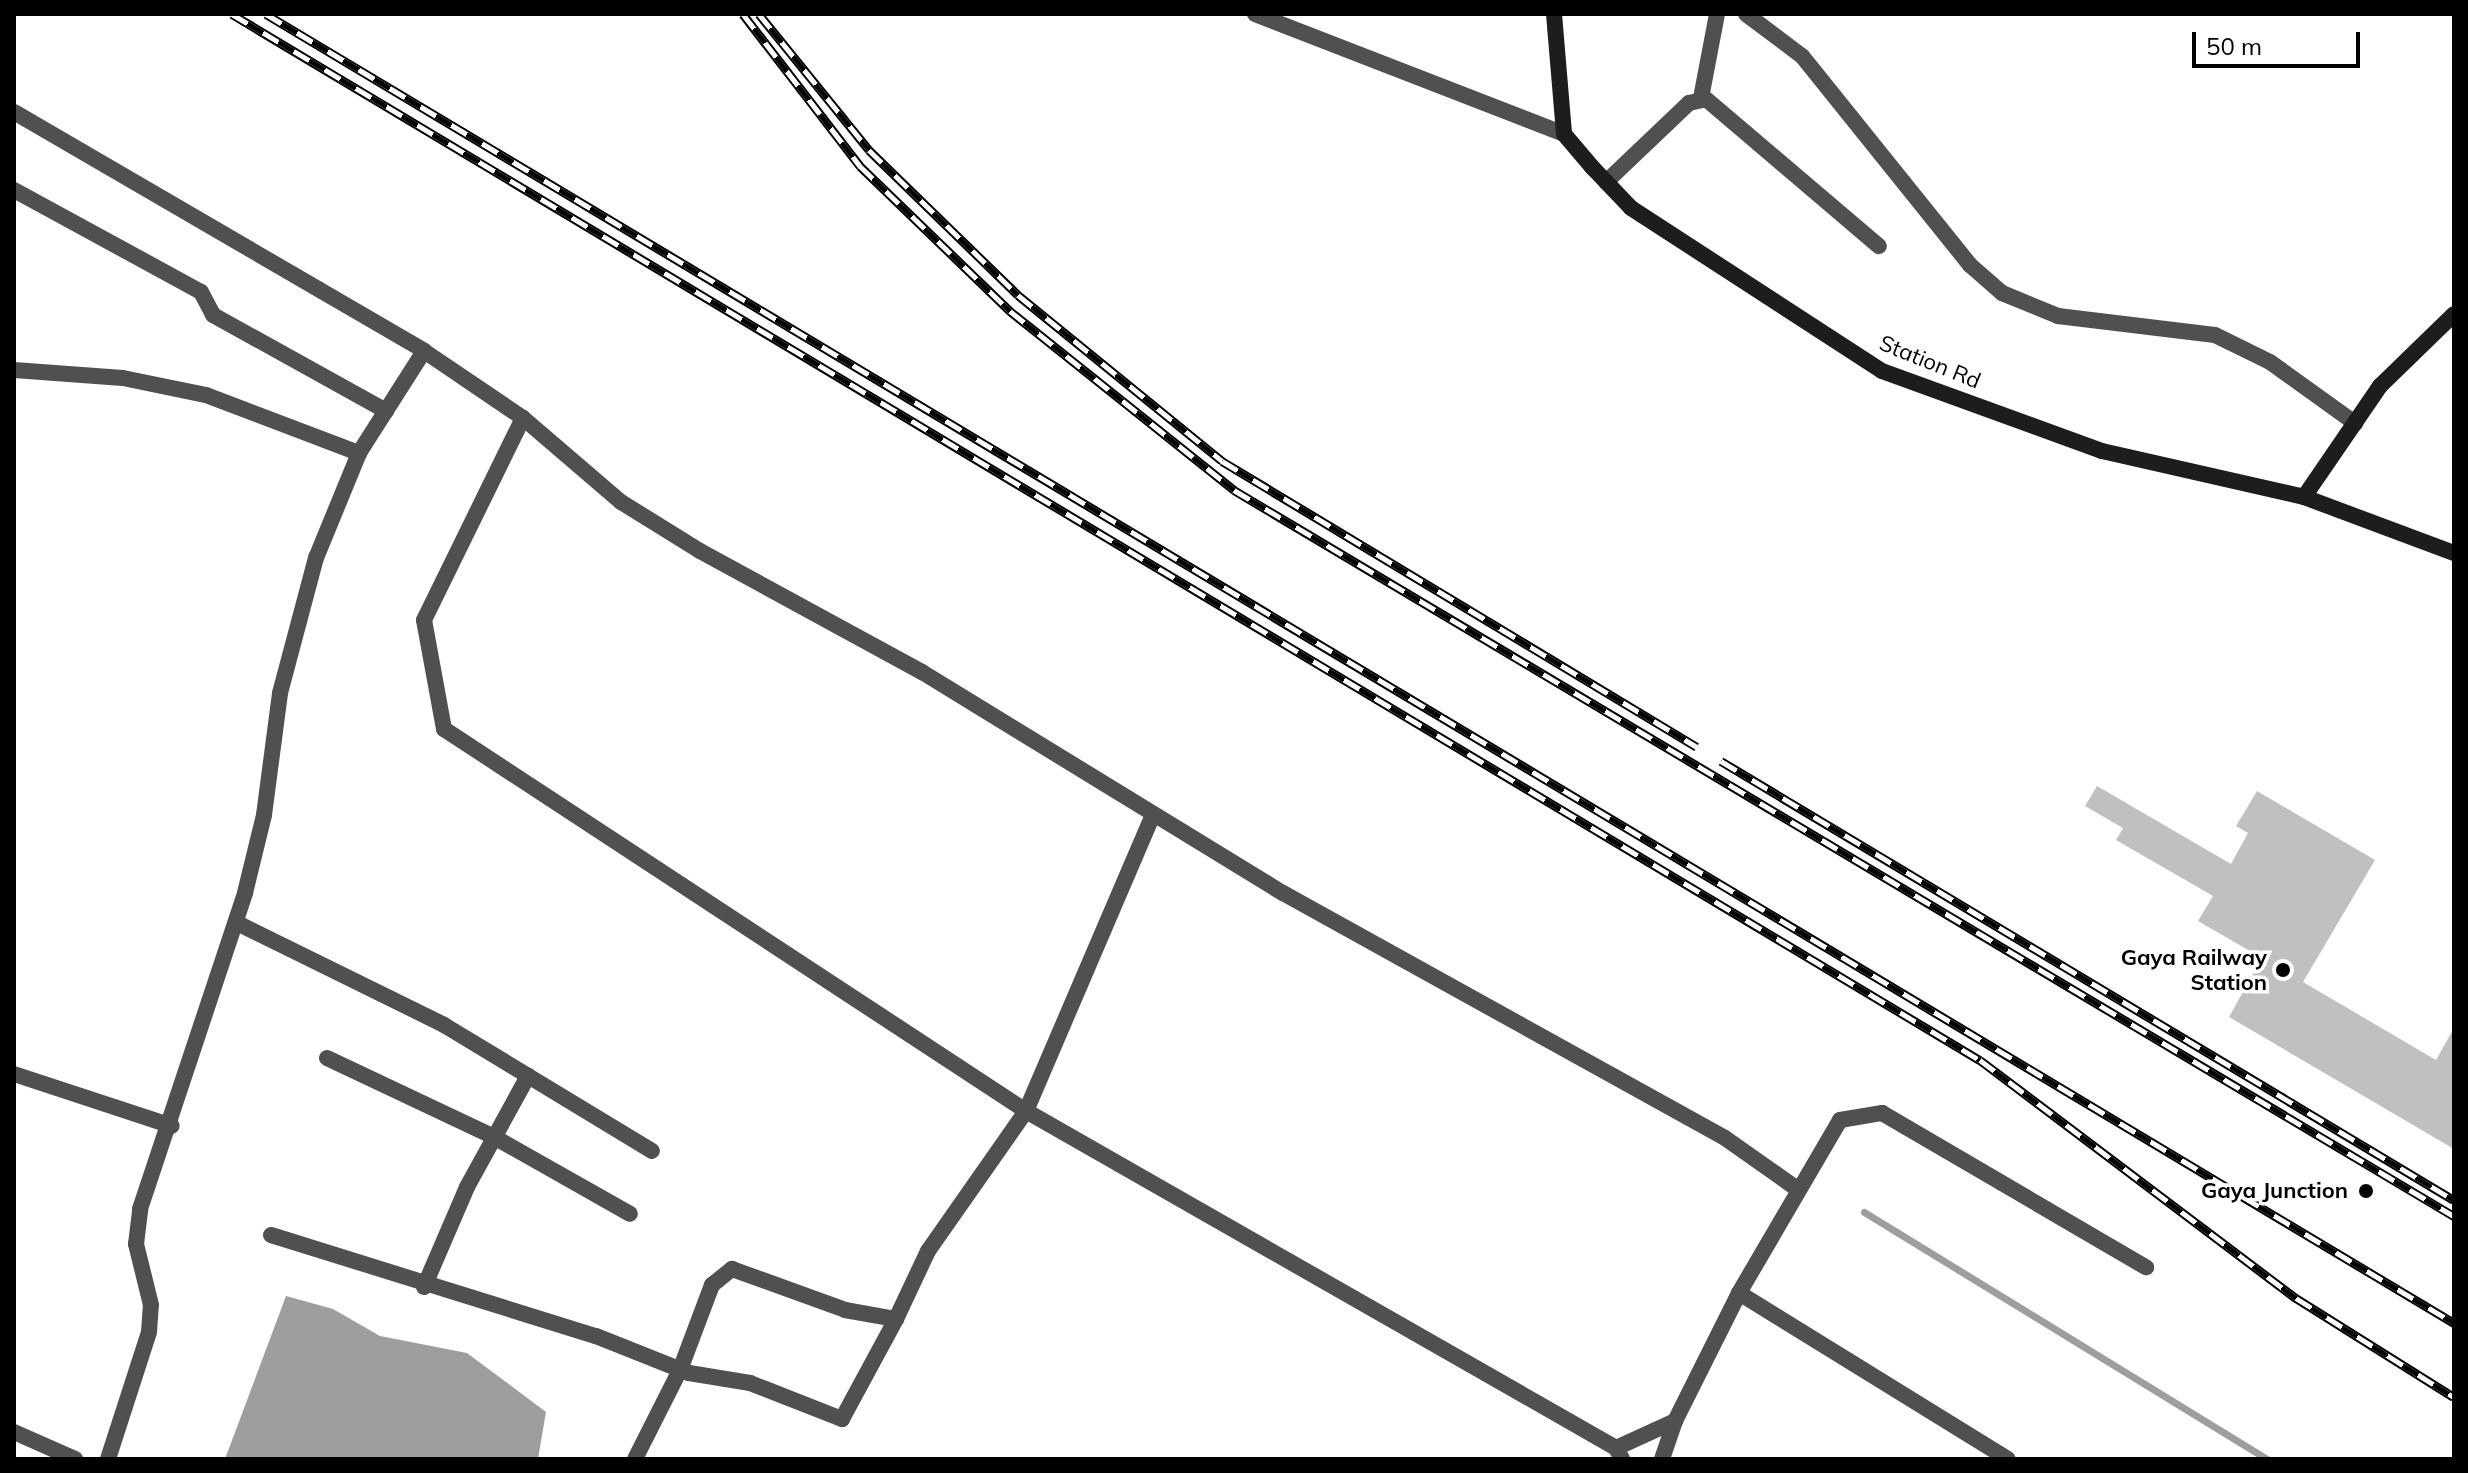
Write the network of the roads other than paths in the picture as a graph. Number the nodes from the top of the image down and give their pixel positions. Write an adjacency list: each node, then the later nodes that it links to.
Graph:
1 (1255, 14): 7 (street)
2 (1554, 14): 7 (street)
3 (1717, 14): 5 (street)
4 (1746, 14): 16 (street)
5 (1701, 98): 8 (street); 10 (street)
6 (14, 112): 12 (street)
7 (1564, 134): 8 (street, Station Rd)
8 (1606, 182): 18 (street, Station Rd)
9 (14, 190): 14 (street)
10 (1879, 246)
11 (2454, 314): 16 (street)
12 (424, 351): 14 (street); 15 (street)
13 (14, 370): 17 (street)
14 (386, 411): 17 (street)
15 (523, 418): 20 (street); 25 (street)
16 (2355, 423): 18 (street)
17 (359, 453): 21 (street)
18 (2304, 497): 19 (street, Station Rd)
19 (2454, 553)
20 (1153, 814): 25 (street); 29 (street)
21 (237, 923): 24 (street); 26 (street)
22 (327, 1058): 27 (street)
23 (14, 1074): 26 (street)
24 (528, 1076): 27 (street); 28 (street)
25 (1026, 1111): 35 (street); 39 (street)
26 (172, 1126): 41 (street)
27 (494, 1137): 30 (street); 33 (street)
28 (652, 1151)
29 (1796, 1188): 32 (street); 34 (street)
30 (630, 1214)
31 (271, 1235): 33 (street)
32 (2146, 1267)
33 (424, 1287): 36 (street)
34 (1739, 1293): 37 (street); 44 (street)
35 (896, 1319): 36 (street); 36 (street)
36 (680, 1370): 42 (street)
37 (1675, 1421): 39 (street); 43 (street)
38 (14, 1432): 40 (street)
39 (1619, 1454)
40 (75, 1459)
41 (108, 1459)
42 (635, 1459)
43 (1662, 1459)
44 (2008, 1459)

